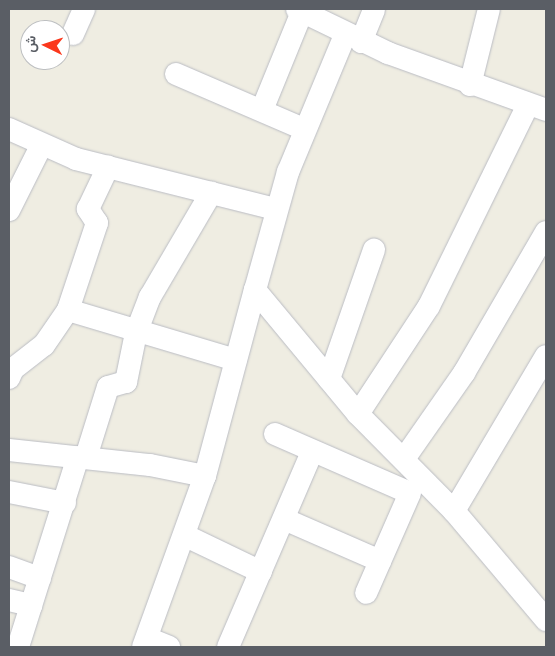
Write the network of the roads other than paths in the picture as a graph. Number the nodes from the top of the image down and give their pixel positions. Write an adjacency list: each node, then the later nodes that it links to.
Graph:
1 (84, 9): 5 (street)
2 (374, 9): 6 (street)
3 (490, 9): 8 (street)
4 (299, 10): 6 (street); 10 (street)
5 (73, 34)
6 (353, 39): 8 (street); 12 (street)
7 (176, 74): 10 (street)
8 (470, 85): 9 (street)
9 (537, 108): 27 (street)
10 (262, 110): 12 (street)
11 (9, 129): 13 (street)
12 (304, 129): 16 (street)
13 (41, 146): 14 (street); 17 (street)
14 (108, 167): 15 (street); 21 (street)
15 (210, 194): 16 (street); 22 (street)
16 (275, 209): 20 (street)
17 (9, 210)
18 (546, 232): 32 (street)
19 (374, 250): 26 (street)
20 (255, 290): 24 (street); 26 (street)
21 (68, 310): 22 (street); 25 (street)
22 (136, 333): 24 (street); 31 (street)
23 (546, 356): 36 (street)
24 (236, 360): 33 (street)
25 (9, 378)
26 (329, 379): 27 (street)
27 (358, 414): 32 (street)
28 (275, 434): 30 (street)
29 (9, 450): 31 (street)
30 (312, 452): 32 (street); 37 (street)
31 (82, 457): 33 (street); 35 (street)
32 (410, 475): 36 (street); 39 (street)
33 (205, 476): 38 (street)
34 (9, 492): 35 (street)
35 (65, 503): 42 (street)
36 (454, 511): 46 (street)
37 (284, 519): 39 (street); 41 (street)
38 (186, 536): 41 (street); 47 (street)
39 (380, 561): 43 (street)
40 (9, 567): 42 (street)
41 (261, 572): 50 (street)
42 (40, 578): 45 (street)
43 (366, 593)
44 (9, 600): 45 (street)
45 (31, 605): 48 (street)
46 (546, 620)
47 (145, 643): 49 (street)
48 (18, 647)
49 (169, 647)
50 (228, 647)

